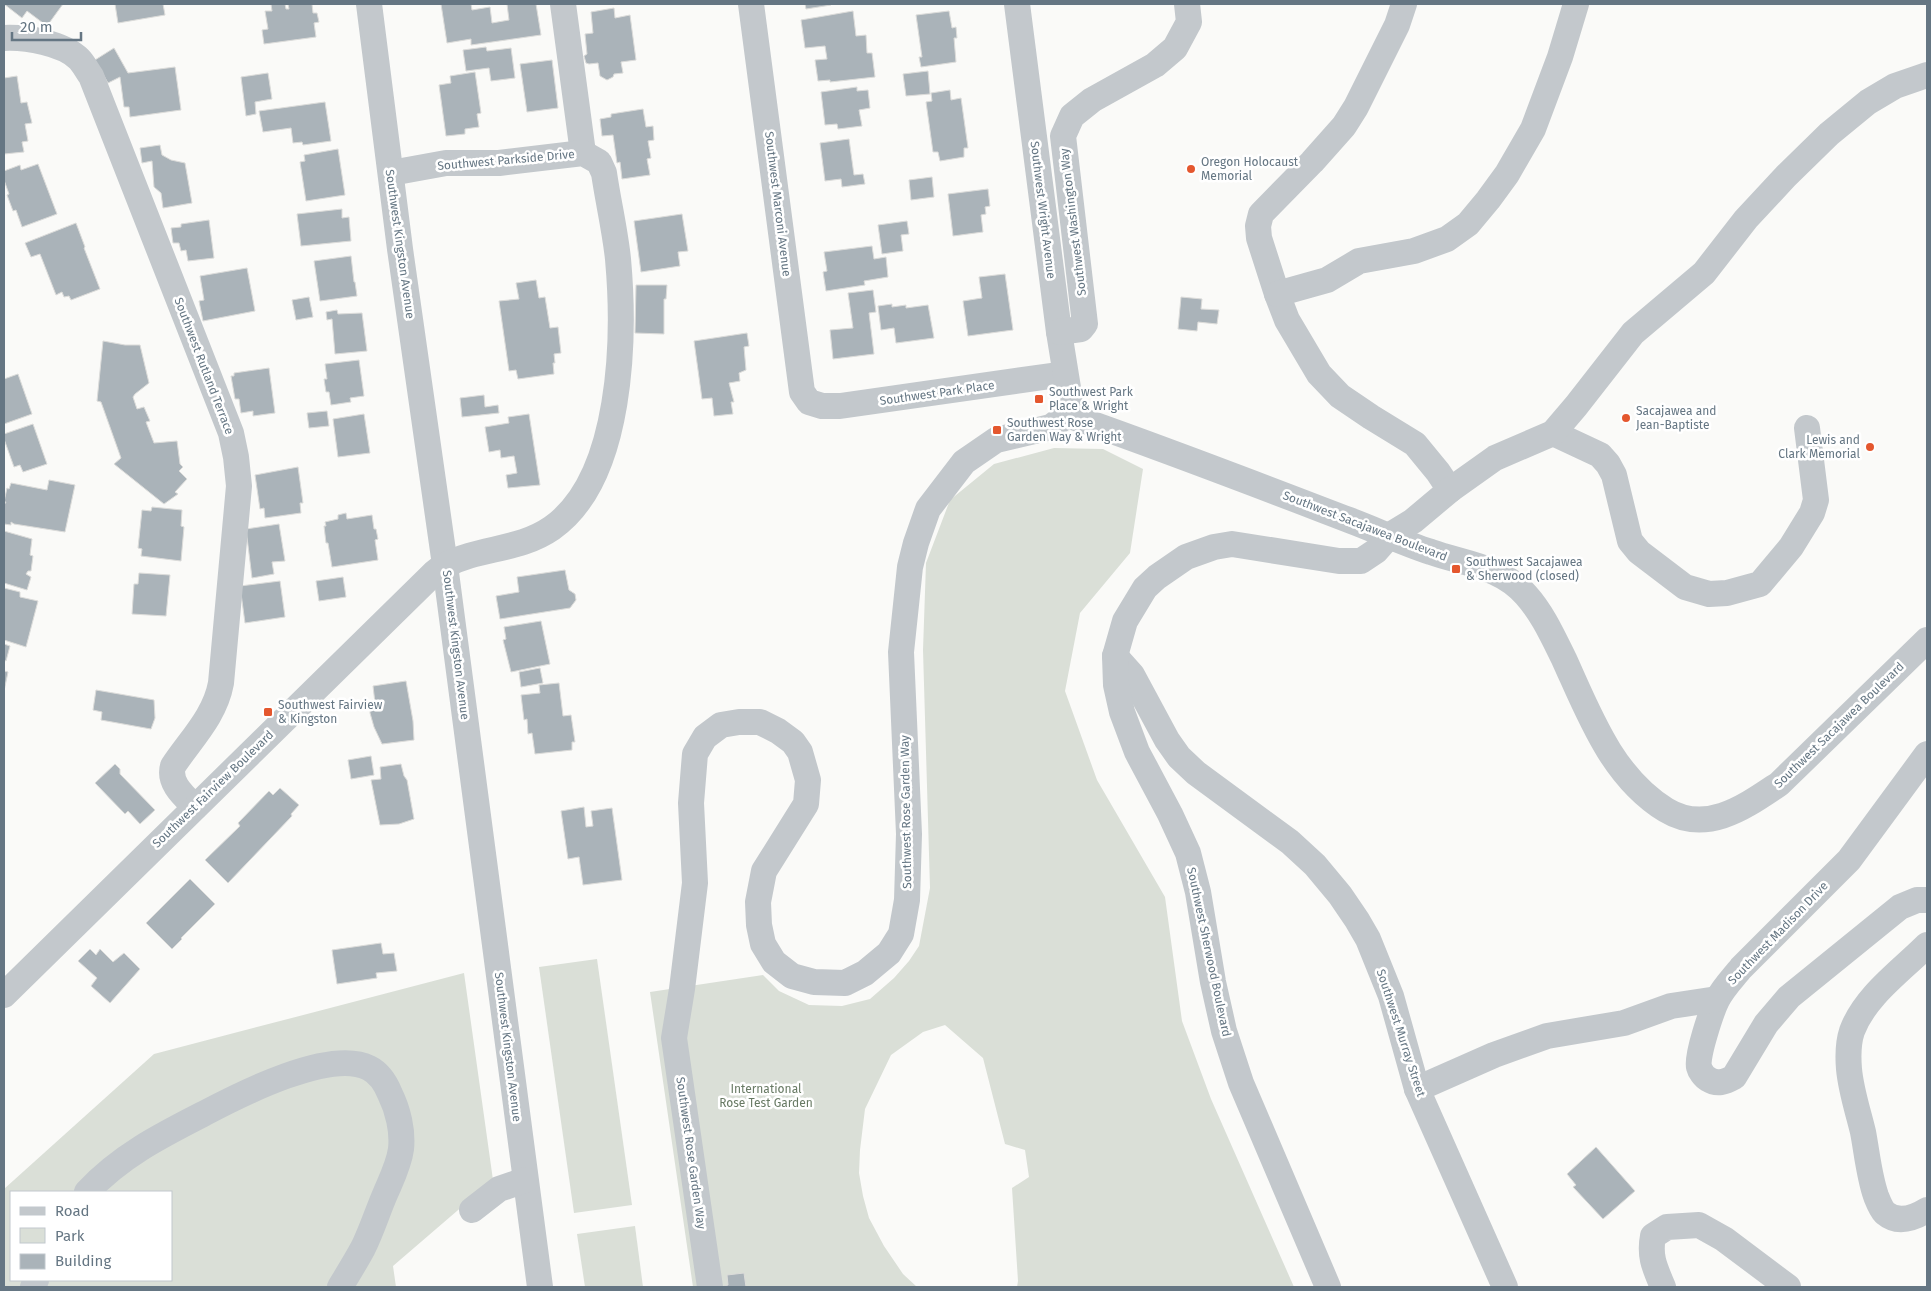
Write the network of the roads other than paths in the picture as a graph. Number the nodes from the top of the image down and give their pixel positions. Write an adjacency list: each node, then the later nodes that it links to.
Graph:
1 (369, 4): 11 (street, Southwest Kingston Avenue)
2 (563, 4): 10 (street)
3 (751, 4): 15 (street, Southwest Marconi Avenue)
4 (1016, 4): 13 (street, Southwest Wright Avenue)
5 (1187, 4): 13 (street, Southwest Washington Way)
6 (1404, 4): 12 (street)
7 (1576, 4): 12 (street)
8 (4, 38): 25 (street, Southwest Rutland Terrace)
9 (1927, 75): 18 (street)
10 (583, 153): 11 (street, Southwest Parkside Drive); 21 (street, Southwest Parkside Drive)
11 (391, 173): 21 (street, Southwest Kingston Avenue)
12 (1277, 294): 19 (street)
13 (1059, 332): 14 (street, Southwest Wright Avenue)
14 (1065, 374): 15 (street, Southwest Park Place); 16 (street, Southwest Wright Avenue)
15 (809, 402)
16 (1067, 415): 20 (street, Southwest Sacajawea Boulevard); 37 (street, Southwest Rose Garden Way)
17 (1807, 428): 18 (street)
18 (1553, 433): 19 (street, Southwest Sherwood Boulevard)
19 (1450, 490): 20 (street, Southwest Sherwood Boulevard)
20 (1390, 535): 22 (street, Southwest Sacajawea Boulevard); 23 (street, Southwest Sherwood Boulevard)
21 (445, 565): 25 (street, Southwest Fairview Boulevard); 31 (street, Southwest Kingston Avenue)
22 (1927, 640)
23 (1115, 656): 30 (street, Southwest Murray Street); 38 (street, Southwest Sherwood Boulevard)
24 (1927, 754): 29 (street, Southwest Madison Drive)
25 (195, 808): 28 (street, Southwest Fairview Boulevard)
26 (1927, 900): 29 (street, Southwest Madison Drive)
27 (1927, 945): 34 (street)
28 (4, 994)
29 (1718, 999): 30 (street)
30 (1417, 1090): 39 (street, Southwest Murray Street)
31 (525, 1180): 33 (street); 36 (street, Southwest Kingston Avenue)
32 (88, 1191): 35 (street)
33 (472, 1210)
34 (1927, 1210)
35 (340, 1287)
36 (540, 1287)
37 (710, 1287)
38 (1328, 1287)
39 (1505, 1287)
40 (1663, 1287): 41 (street)
41 (1788, 1287)

